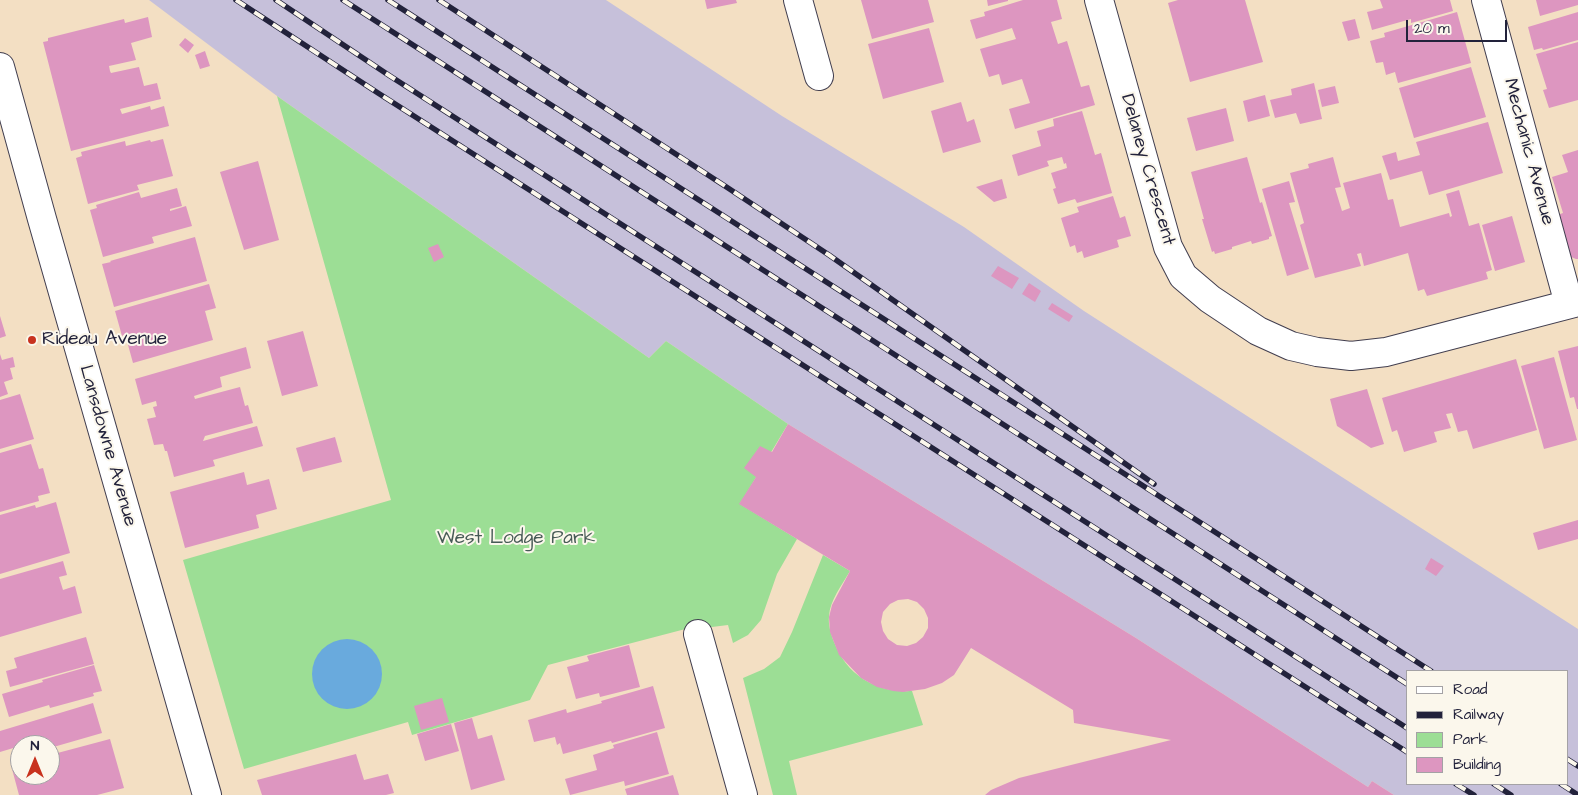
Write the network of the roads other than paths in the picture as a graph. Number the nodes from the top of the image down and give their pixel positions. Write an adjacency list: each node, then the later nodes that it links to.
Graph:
1 (798, 0): 5 (street)
2 (1099, 0): 6 (street, Delaney Crescent)
3 (1486, 0): 6 (street, Mechanic Avenue)
4 (0, 67): 8 (street, Lansdowne Avenue)
5 (819, 76)
6 (1574, 303)
7 (698, 634): 9 (street)
8 (207, 795)
9 (743, 795)

